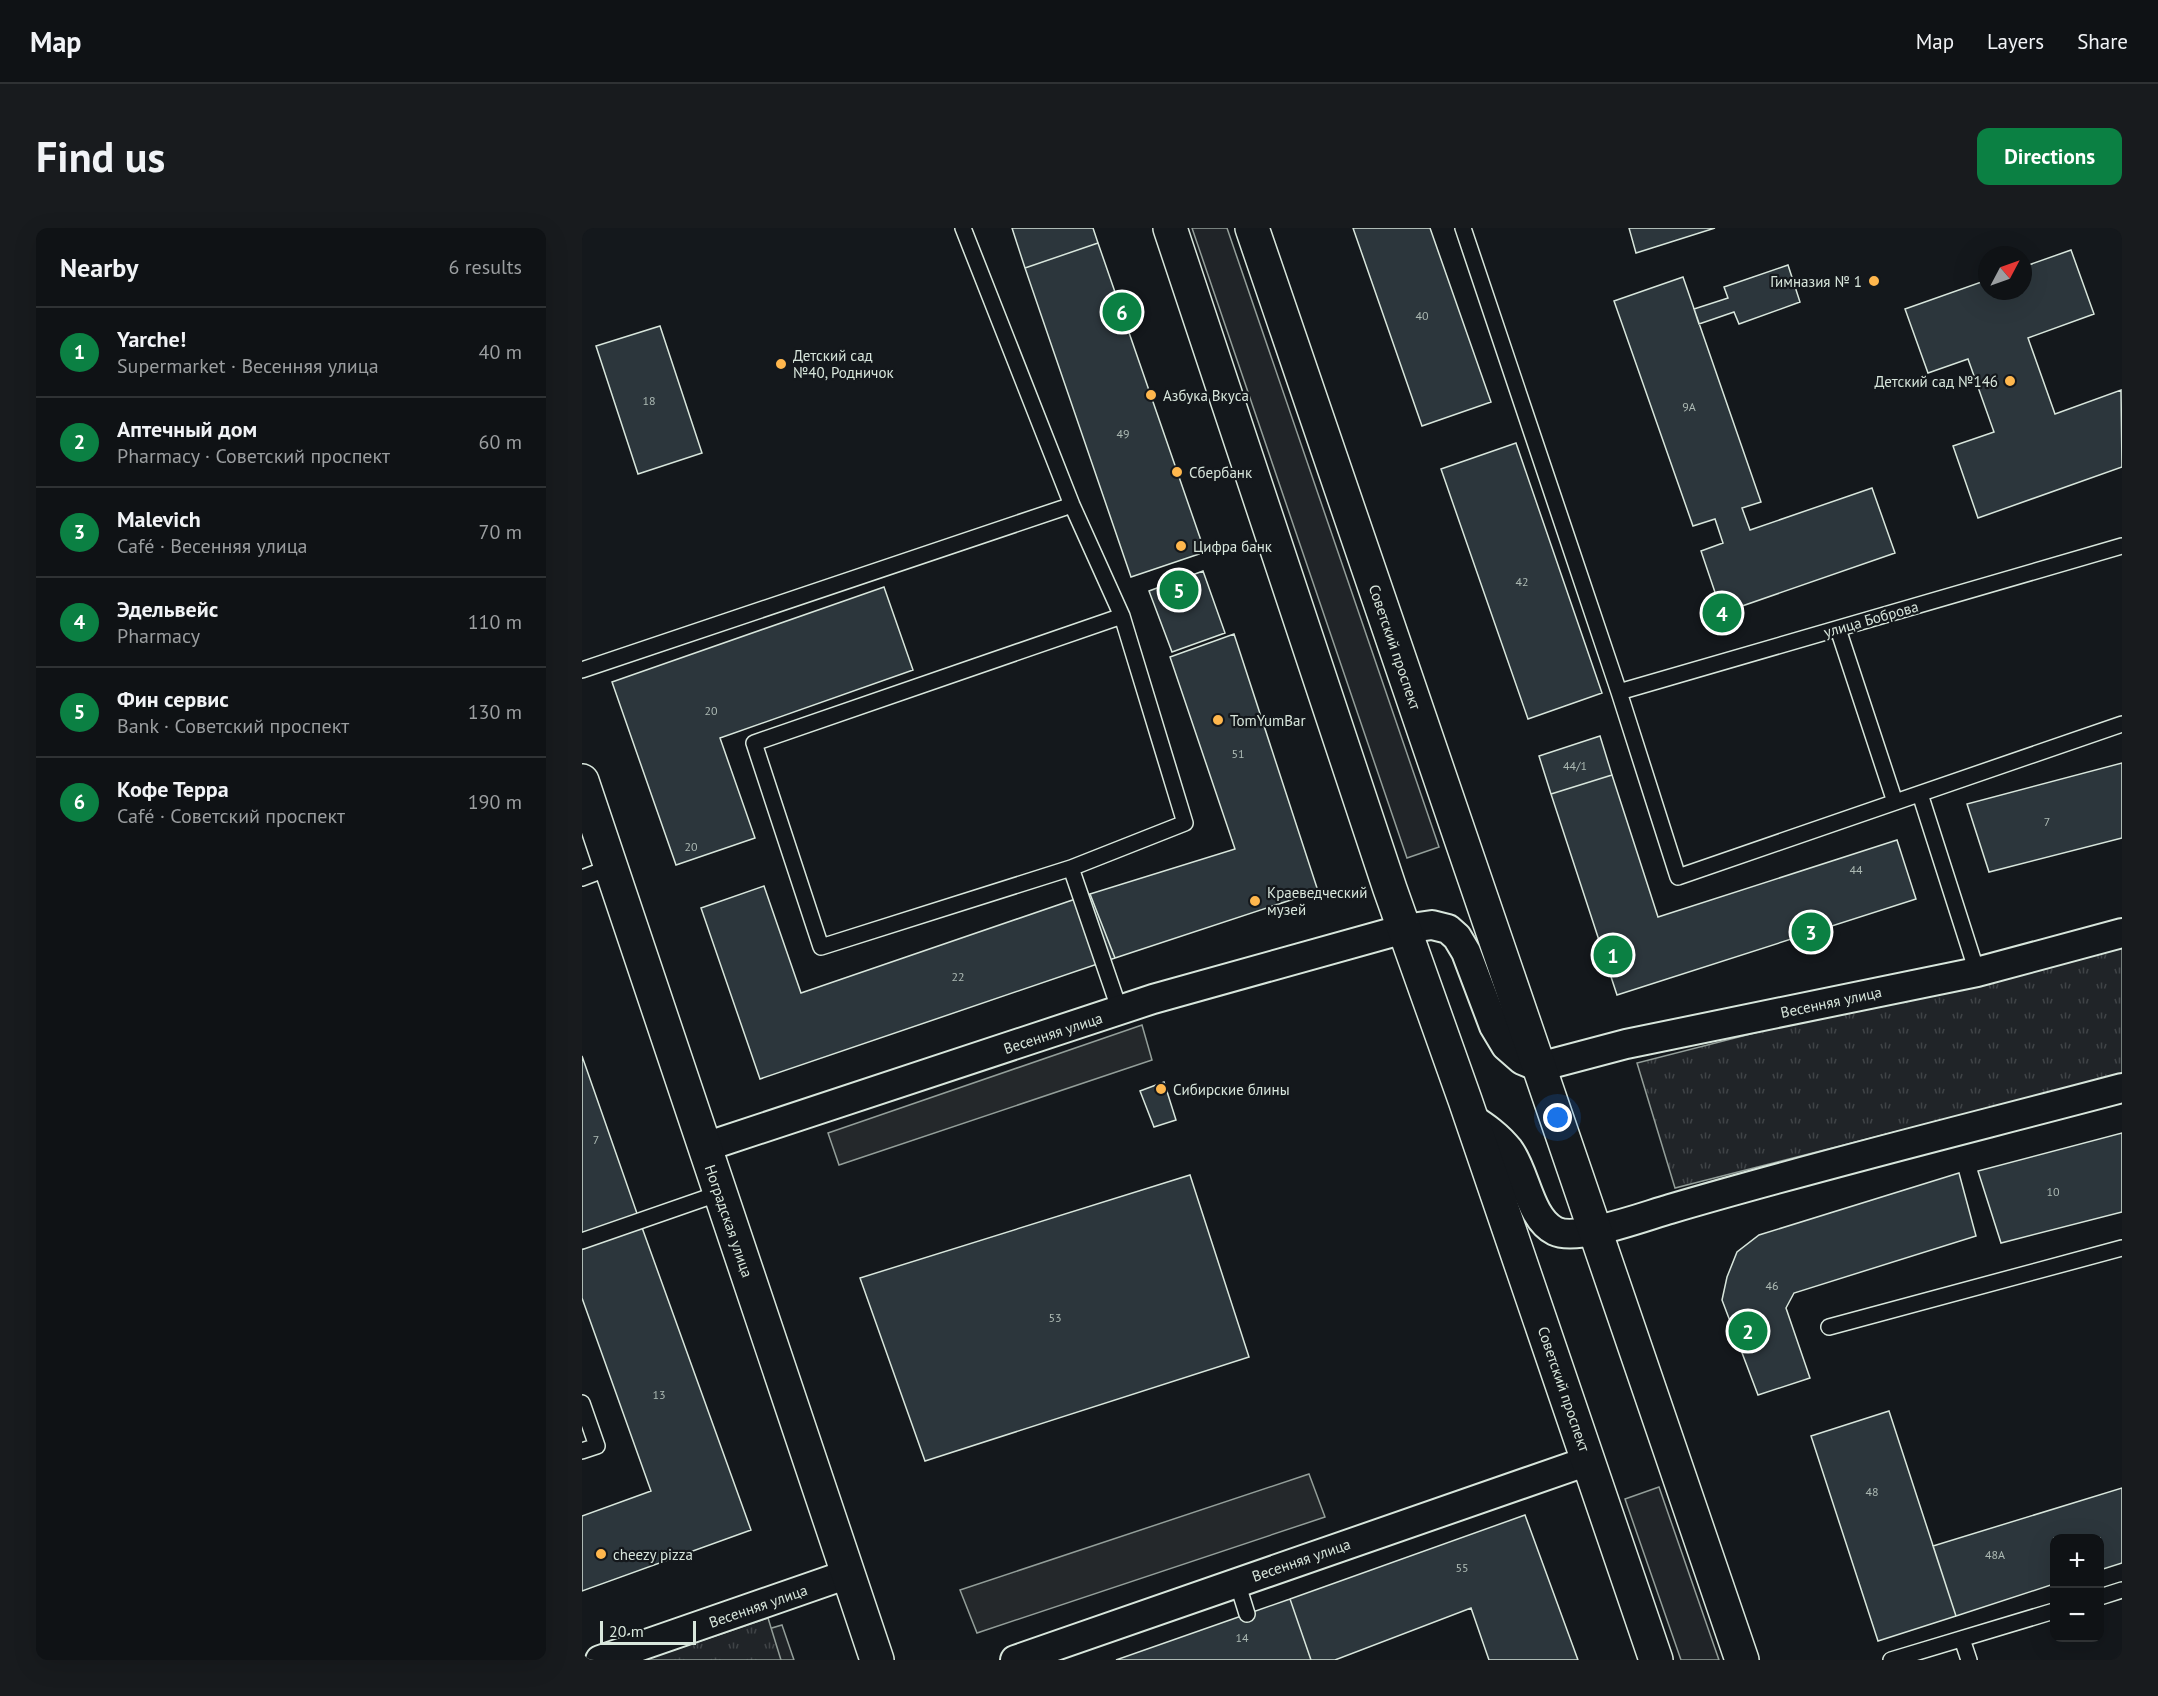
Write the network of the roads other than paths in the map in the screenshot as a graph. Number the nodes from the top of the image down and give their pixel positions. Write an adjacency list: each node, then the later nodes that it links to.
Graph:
1 (963, 228): 5 (lane)
2 (1170, 228): 17 (main road, Советский проспект)
3 (1252, 228): 21 (main road, Советский проспект)
4 (1462, 228): 10 (lane)
5 (1072, 505): 7 (lane); 9 (lane)
6 (2122, 546): 8 (lane, улица Боброва)
7 (1122, 616): 15 (lane); 15 (lane)
8 (1838, 629): 10 (lane, улица Боброва); 14 (lane)
9 (582, 670)
10 (1619, 693): 14 (lane)
11 (2122, 724): 13 (lane)
12 (582, 781): 16 (main road, Ноградская улица)
13 (1920, 794): 14 (lane); 19 (lane)
14 (1895, 802)
15 (1071, 868): 20 (lane)
16 (596, 873): 24 (main road, Ноградская улица)
17 (1404, 929): 20 (street, Весенняя улица); 21 (street); 23 (main road, Советский проспект)
18 (2122, 933): 19 (street, Весенняя улица)
19 (1977, 972): 21 (street, Весенняя улица)
20 (1120, 1011): 24 (street, Весенняя улица)
21 (1539, 1067): 26 (main road, Советский проспект)
22 (2122, 1088): 26 (street)
23 (1471, 1118): 26 (street); 32 (main road, Советский проспект)
24 (705, 1147): 25 (main road, Ноградская улица)
25 (720, 1193): 27 (lane); 33 (main road, Ноградская улица)
26 (1595, 1231): 44 (main road, Советский проспект)
27 (582, 1241)
28 (2122, 1248): 29 (lane)
29 (1829, 1327)
30 (582, 1403): 31 (lane)
31 (582, 1451)
32 (1588, 1461): 34 (street, Весенняя улица); 43 (main road, Советский проспект)
33 (848, 1574): 40 (street, Весенняя улица); 41 (main road, Ноградская улица)
34 (1237, 1582): 38 (lane); 42 (street, Весенняя улица)
35 (2122, 1590): 36 (lane)
36 (2104, 1596)
37 (2050, 1613): 39 (lane)
38 (1246, 1614)
39 (1962, 1639): 45 (lane); 46 (lane)
40 (600, 1660)
41 (877, 1660)
42 (1015, 1660)
43 (1656, 1660)
44 (1742, 1660)
45 (1891, 1660)
46 (1969, 1660)

